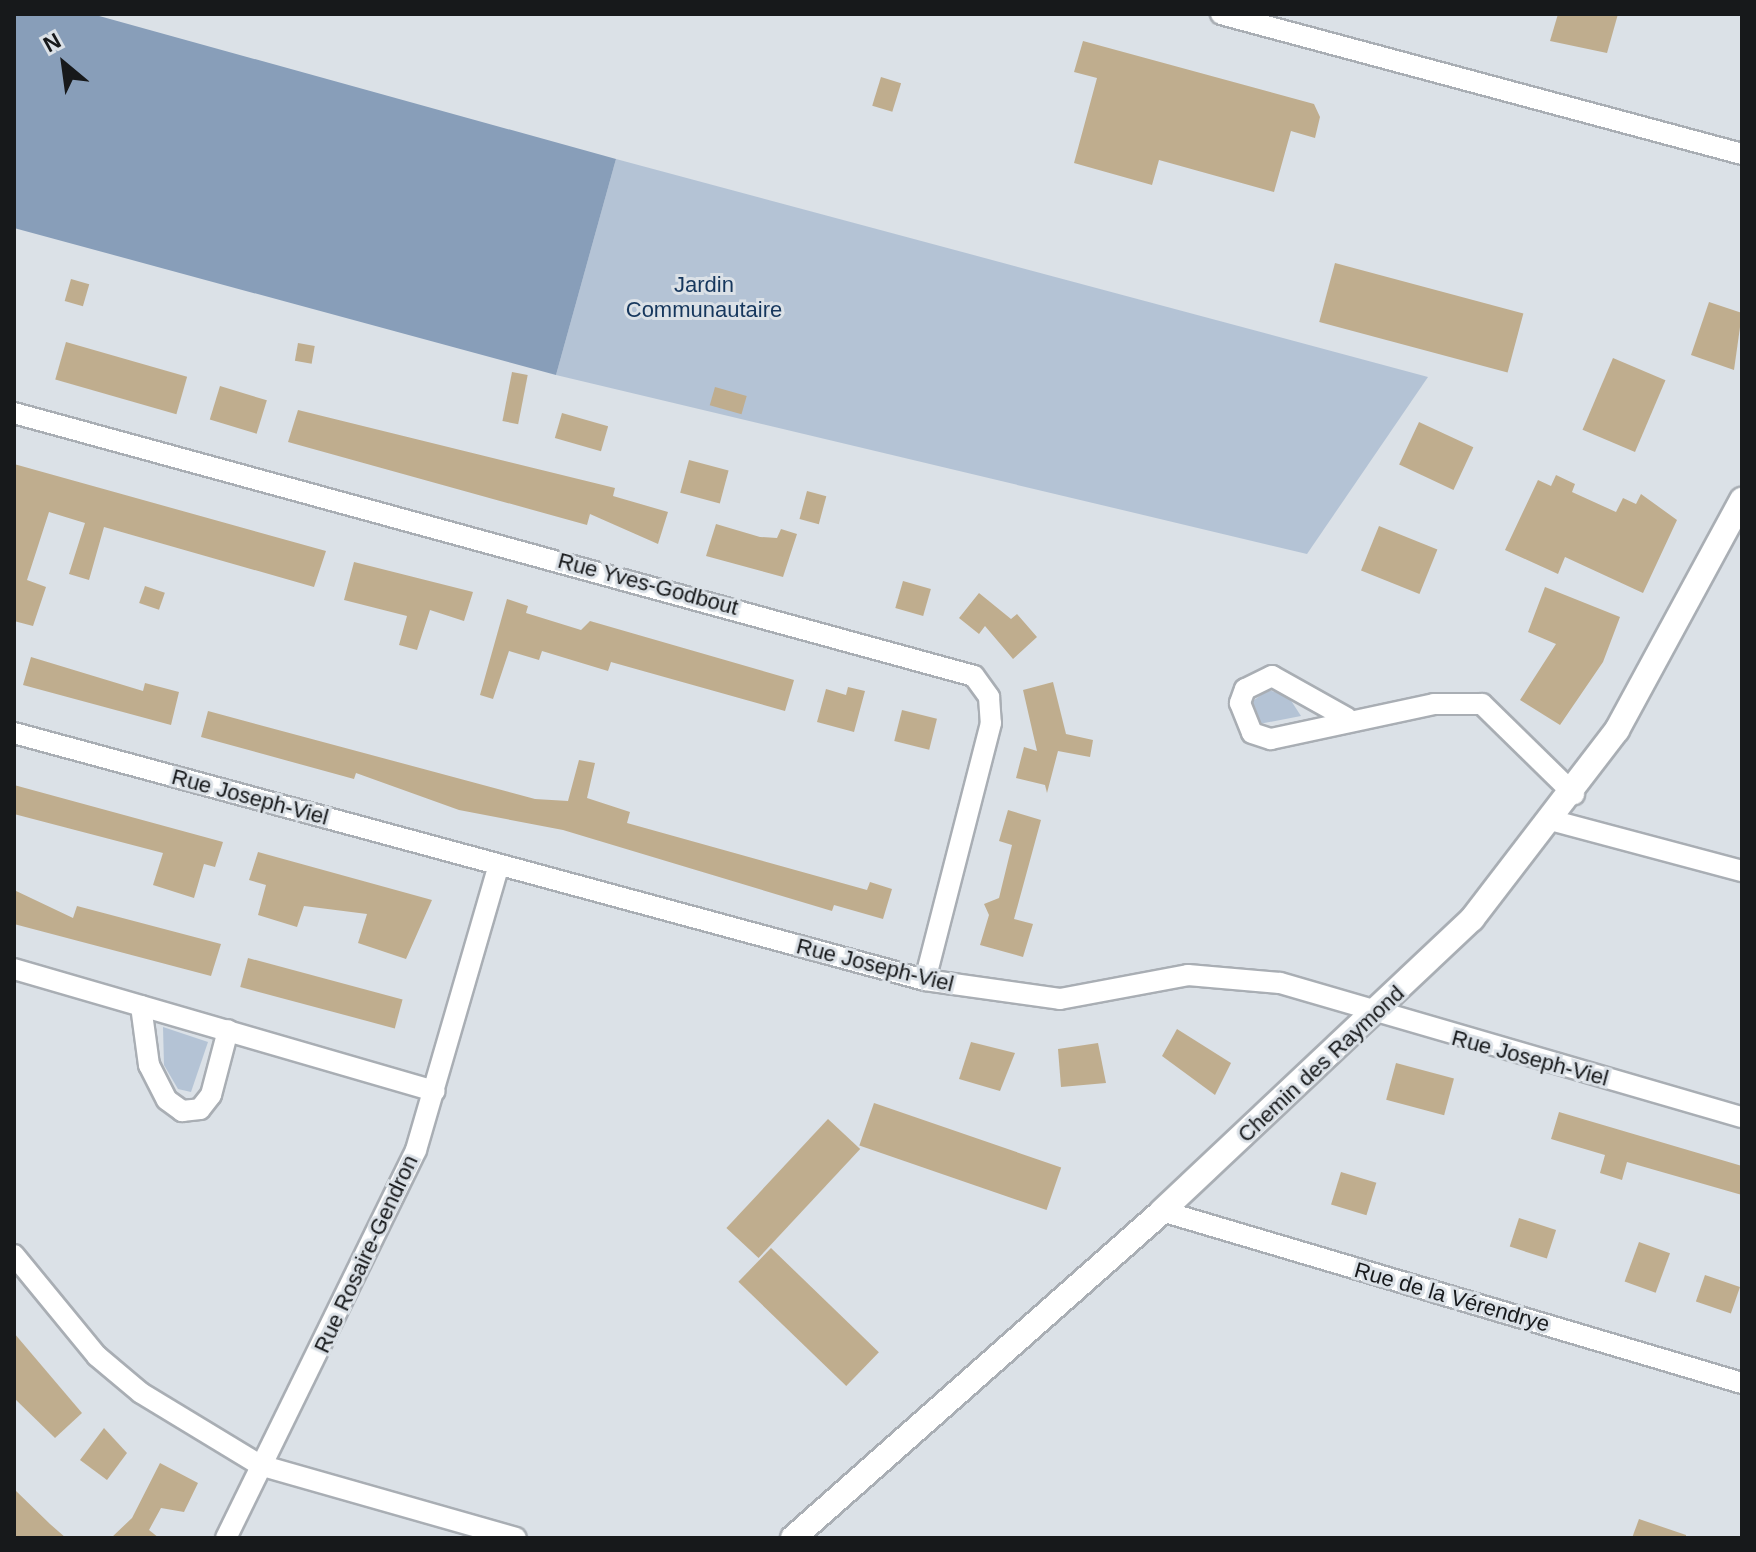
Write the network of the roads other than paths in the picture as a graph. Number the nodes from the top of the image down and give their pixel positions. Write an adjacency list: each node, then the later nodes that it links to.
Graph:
1 (1221, 14): 2 (street)
2 (1742, 154)
3 (14, 413): 12 (street, Rue Yves-Godbout)
4 (1742, 500): 7 (street, Chemin des Raymond)
5 (1347, 718): 5 (street); 7 (street)
6 (14, 733): 9 (street, Rue Joseph-Viel)
7 (1574, 794): 8 (street, Chemin des Raymond)
8 (1554, 821): 10 (street); 14 (street, Chemin des Raymond)
9 (499, 865): 12 (street, Rue Joseph-Viel); 16 (street, Rue Rosaire-Gendron)
10 (1742, 871)
11 (14, 969): 13 (street)
12 (925, 980): 14 (street, Rue Joseph-Viel)
13 (141, 1006): 15 (street); 15 (street)
14 (1374, 1015): 17 (street, Rue Joseph-Viel); 18 (street, Chemin des Raymond)
15 (228, 1030): 16 (street)
16 (435, 1091): 21 (street, Rue Rosaire-Gendron)
17 (1742, 1117)
18 (1162, 1211): 20 (street, Rue de la Vérendrye); 24 (street, Chemin des Raymond)
19 (14, 1255): 21 (street)
20 (1742, 1383)
21 (260, 1465): 22 (street, Rue Rosaire-Gendron); 23 (street)
22 (226, 1538)
23 (516, 1538)
24 (793, 1538)

